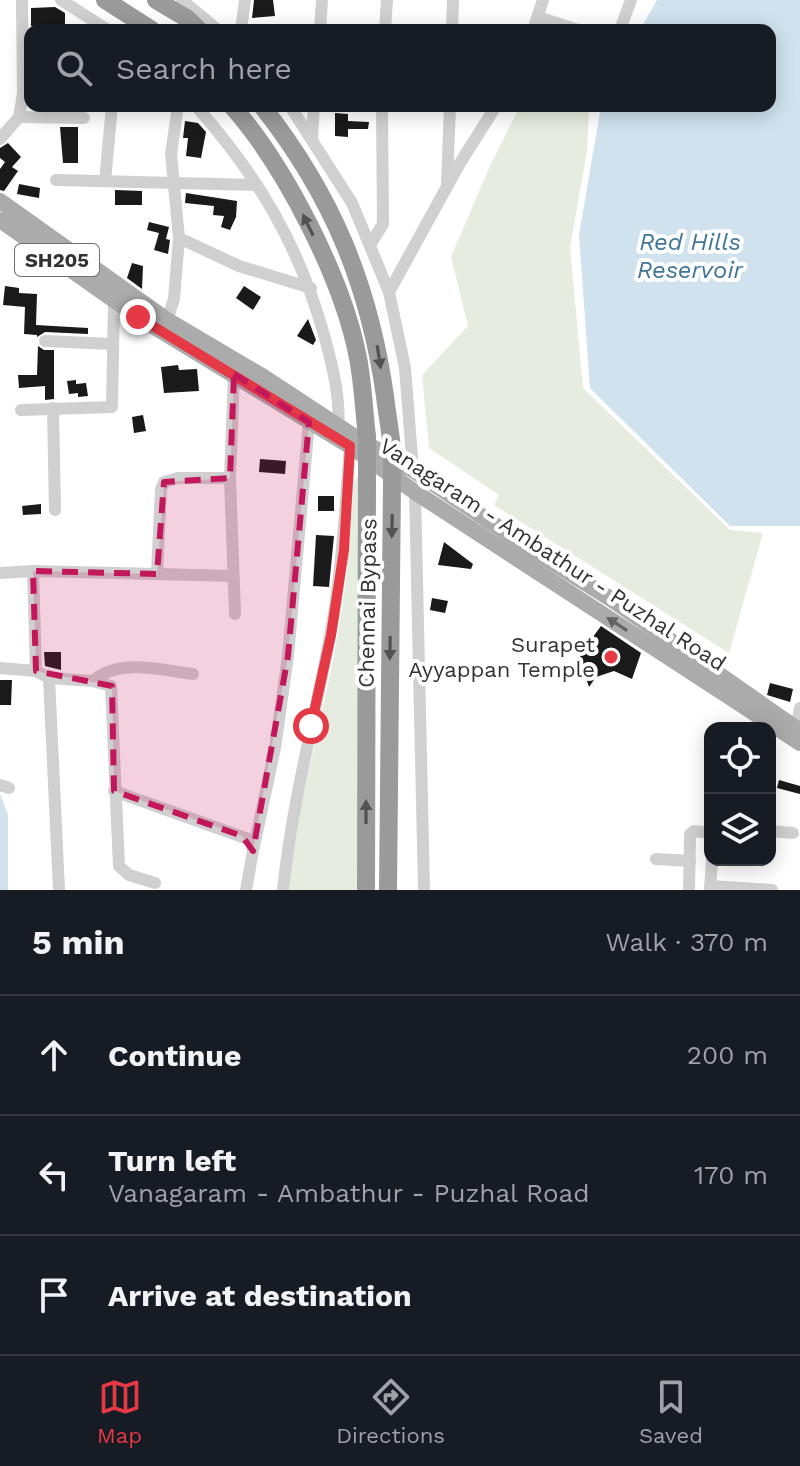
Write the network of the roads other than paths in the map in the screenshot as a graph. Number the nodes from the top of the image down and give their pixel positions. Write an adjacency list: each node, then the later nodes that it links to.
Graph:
1 (22, 0): 32 (street)
2 (61, 0): 12 (street)
3 (105, 0): 13 (highway)
4 (156, 0): 14 (highway)
5 (182, 0): 15 (street)
6 (245, 0): 16 (street)
7 (322, 0): 17 (street)
8 (387, 0): 18 (street)
9 (453, 0): 19 (street)
10 (543, 0): 20 (street)
11 (631, 0): 21 (street)
12 (99, 24)
13 (143, 24)
14 (193, 24)
15 (211, 24)
16 (242, 24)
17 (320, 24)
18 (385, 24)
19 (452, 24)
20 (536, 24)
21 (622, 24)
22 (111, 112): 37 (street)
23 (177, 112): 38 (street)
24 (201, 112): 39 (street)
25 (238, 112): 86 (highway, Chennai Bypass, one-way to 25, bridge)
26 (266, 112): 87 (highway, Chennai Bypass, one-way to 87, bridge)
27 (294, 112): 34 (street)
28 (314, 112): 34 (street)
29 (382, 112): 44 (street)
30 (450, 112): 40 (street)
31 (492, 112): 40 (street)
32 (19, 117): 33 (street); 35 (street)
33 (84, 118)
34 (312, 138): 44 (street)
35 (0, 139)
36 (56, 180): 37 (street)
37 (105, 181): 38 (street)
38 (175, 183): 39 (street); 43 (street)
39 (257, 185): 45 (street)
40 (447, 186): 46 (street)
41 (0, 201): 48 (main road)
42 (0, 220): 47 (main road, Vanagaram - Ambathur - Puzhal Road / SH205)
43 (179, 238): 45 (street); 48 (street)
44 (370, 245): 46 (street)
45 (311, 288): 55 (street)
46 (389, 292): 56 (street)
47 (114, 300): 50 (street); 51 (main road, Vanagaram - Ambathur - Puzhal Road / SH205)
48 (167, 320): 55 (main road)
49 (45, 341): 50 (street)
50 (113, 344): 52 (street)
51 (234, 374): 54 (main road, Vanagaram - Ambathur - Puzhal Road / SH205); 57 (street)
52 (53, 408): 53 (street); 59 (street)
53 (21, 410)
54 (309, 422): 55 (main road, Vanagaram - Ambathur - Puzhal Road / SH205); 77 (street)
55 (342, 437): 56 (main road); 58 (main road, Vanagaram - Ambathur - Puzhal Road / SH205); 85 (street)
56 (413, 470): 65 (main road)
57 (230, 478): 62 (street); 63 (street)
58 (415, 492): 65 (main road, Vanagaram - Ambathur - Puzhal Road / SH205, one-way to 58); 88 (street)
59 (55, 510)
60 (33, 571): 61 (street); 62 (street); 67 (street)
61 (0, 573)
62 (157, 574): 63 (street)
63 (233, 576): 64 (street)
64 (235, 614)
65 (649, 636): 72 (main road, Vanagaram - Ambathur - Puzhal Road / SH205)
66 (0, 668): 67 (street)
67 (36, 671): 69 (street)
68 (193, 674): 70 (street)
69 (49, 678): 70 (street); 83 (street)
70 (93, 681): 73 (street)
71 (800, 708): 72 (street)
72 (799, 735)
73 (114, 791): 77 (street); 81 (street)
74 (704, 832): 79 (street)
75 (776, 832): 76 (street)
76 (793, 833)
77 (253, 851): 84 (street)
78 (656, 859): 79 (street)
79 (690, 861): 89 (street)
80 (712, 866): 82 (street)
81 (155, 883)
82 (710, 888): 90 (street)
83 (59, 890)
84 (246, 890)
85 (283, 890)
86 (366, 890)
87 (388, 890)
88 (424, 890)
89 (689, 890)
90 (772, 890)

